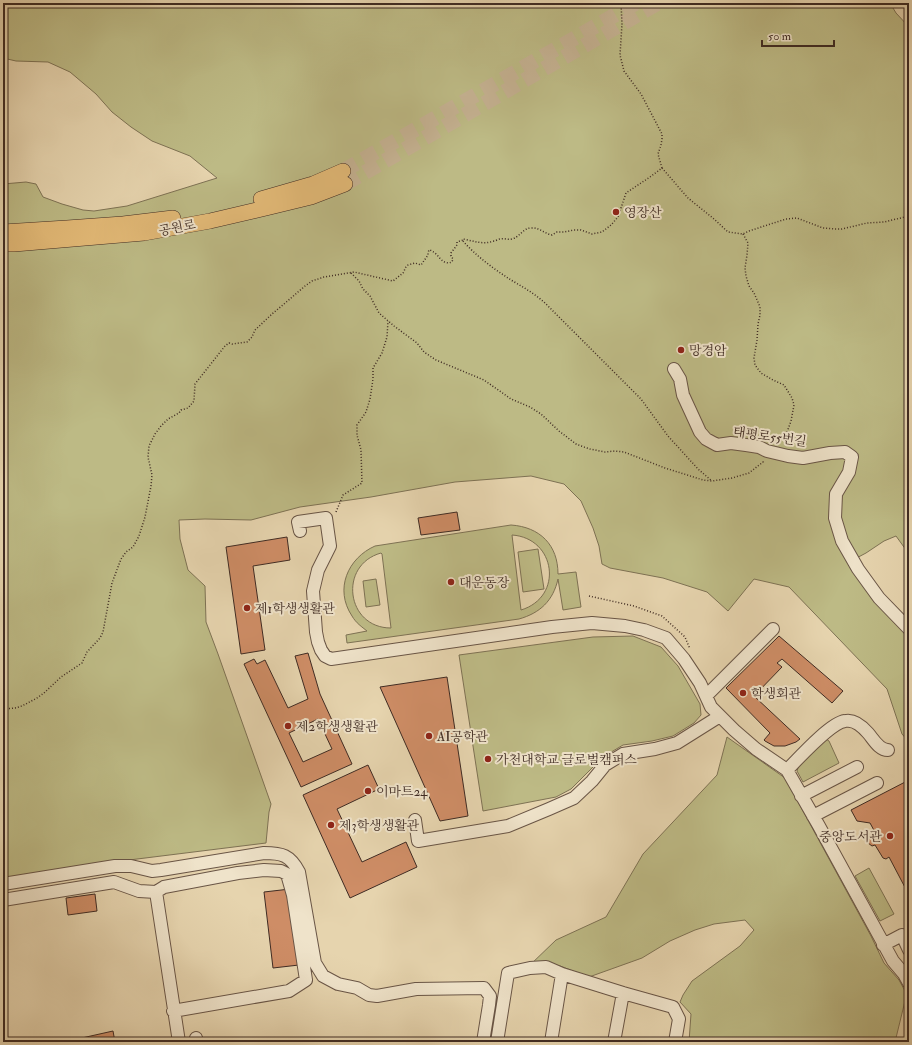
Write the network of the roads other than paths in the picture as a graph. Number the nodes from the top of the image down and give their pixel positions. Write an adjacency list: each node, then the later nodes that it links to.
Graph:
1 (3, 232): 2 (main road, 공원로)
2 (3, 244)
3 (674, 369): 6 (street, 태평로55번길)
4 (300, 531): 7 (street)
5 (774, 629): 7 (street)
6 (909, 629)
7 (706, 696): 8 (street)
8 (720, 716): 11 (street); 15 (street)
9 (888, 750): 11 (street)
10 (857, 767): 13 (street)
11 (787, 770): 13 (street)
12 (877, 783): 14 (street)
13 (801, 796): 14 (street)
14 (813, 816): 20 (street)
15 (415, 820)
16 (3, 884): 27 (street)
17 (156, 892): 18 (street); 25 (street); 25 (street)
18 (3, 900)
19 (905, 934): 20 (street); 21 (street)
20 (883, 945): 23 (street)
21 (909, 950)
22 (562, 974): 24 (street); 28 (street); 29 (street)
23 (909, 983)
24 (623, 993): 30 (street); 31 (street)
25 (173, 1011): 26 (street)
26 (178, 1042)
27 (483, 1042)
28 (497, 1042)
29 (551, 1042)
30 (614, 1042)
31 (675, 1042)

